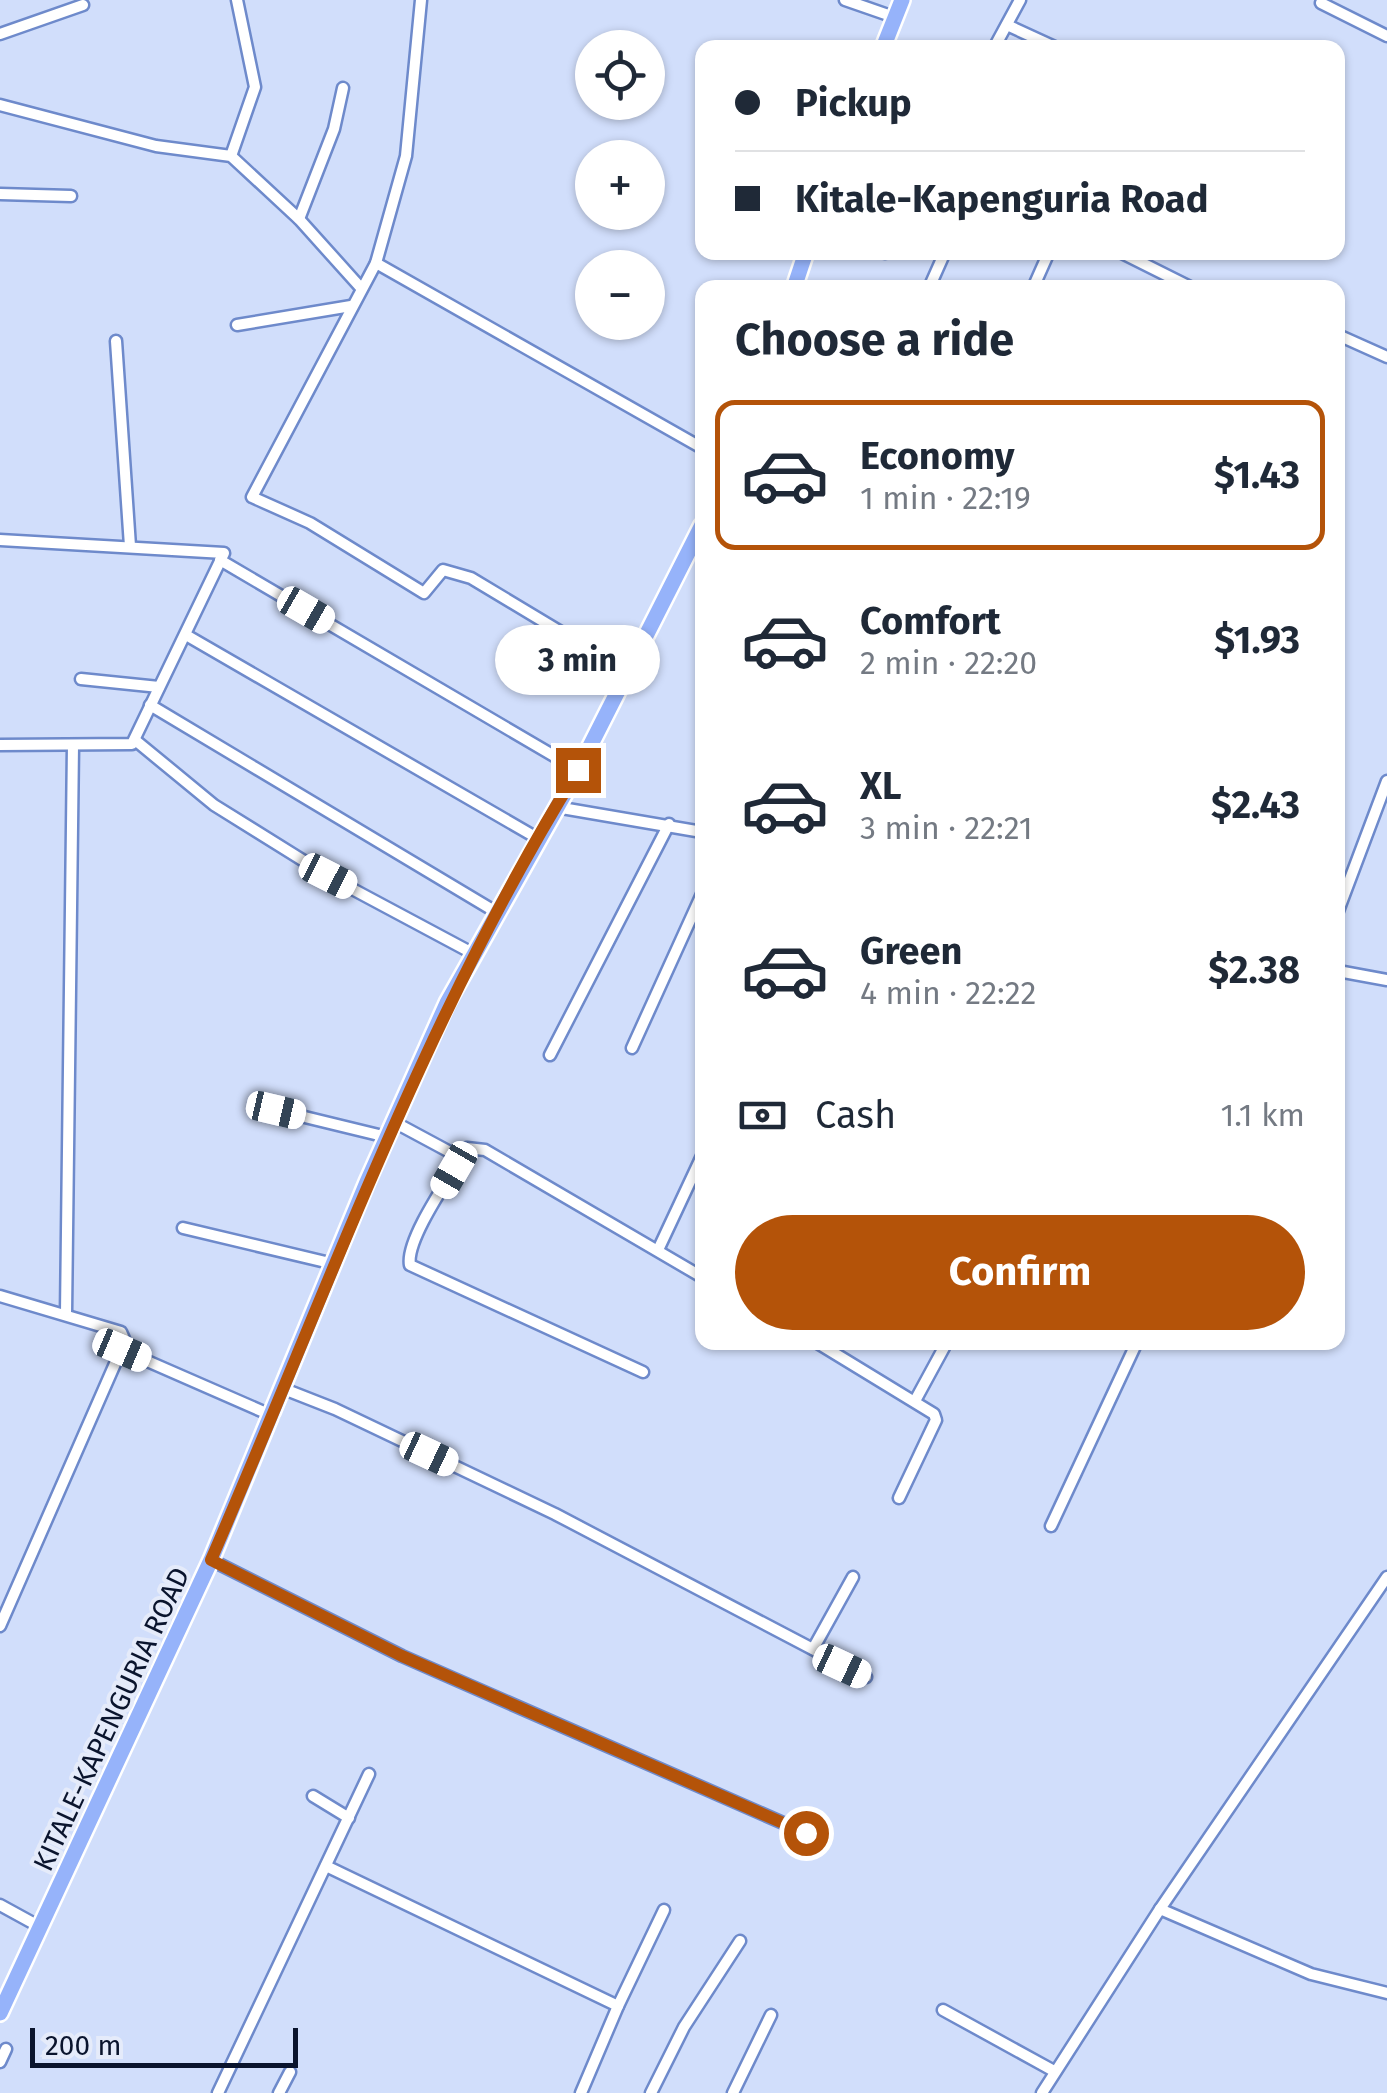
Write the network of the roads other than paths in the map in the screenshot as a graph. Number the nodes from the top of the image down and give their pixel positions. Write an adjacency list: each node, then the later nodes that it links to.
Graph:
1 (237, 0): 17 (street)
2 (420, 0): 22 (street)
3 (845, 0): 8 (street)
4 (902, 0): 8 (highway)
5 (1020, 0): 9 (street)
6 (1321, 3): 11 (street)
7 (83, 6): 10 (street)
8 (894, 16): 12 (highway)
9 (1007, 25): 13 (street); 14 (street)
10 (0, 34)
11 (1387, 36)
12 (886, 40)
13 (999, 40)
14 (1039, 40)
15 (343, 88): 20 (street)
16 (0, 105): 17 (street)
17 (231, 156): 20 (street)
18 (0, 194): 19 (street)
19 (72, 196)
20 (299, 220): 24 (street)
21 (1136, 260): 23 (street)
22 (376, 263): 24 (street); 30 (street)
23 (1176, 280)
24 (361, 288): 25 (street)
25 (350, 306): 26 (street); 36 (street)
26 (238, 325)
27 (1345, 337): 29 (street)
28 (116, 340): 33 (street)
29 (1387, 357)
30 (695, 444)
31 (695, 539): 36 (highway, KITALE-KAPENGURIA ROAD)
32 (0, 540): 33 (street)
33 (130, 546): 34 (street)
34 (220, 560): 35 (street); 43 (street)
35 (186, 635): 38 (street); 48 (street)
36 (628, 673): 43 (highway, KITALE-KAPENGURIA ROAD)
37 (81, 679): 38 (street)
38 (159, 687): 39 (street)
39 (150, 704): 40 (street); 51 (street)
40 (134, 740): 42 (street); 52 (street)
41 (0, 745): 42 (street)
42 (73, 745): 66 (street)
43 (578, 770): 45 (highway, KITALE-KAPENGURIA ROAD)
44 (1387, 781): 49 (street)
45 (556, 807): 46 (street); 48 (highway, KITALE-KAPENGURIA ROAD)
46 (669, 824): 47 (street); 56 (street)
47 (695, 830)
48 (537, 838): 51 (highway, KITALE-KAPENGURIA ROAD)
49 (1345, 893)
50 (695, 909): 55 (street)
51 (496, 912): 52 (highway, KITALE-KAPENGURIA ROAD)
52 (474, 954): 58 (highway, KITALE-KAPENGURIA ROAD)
53 (1345, 972): 54 (street)
54 (1387, 980)
55 (632, 1048)
56 (550, 1054)
57 (276, 1110): 58 (street)
58 (391, 1129): 59 (street); 63 (highway, KITALE-KAPENGURIA ROAD)
59 (462, 1158): 62 (street); 71 (street)
60 (695, 1171): 62 (street)
61 (183, 1228): 63 (street)
62 (658, 1250): 64 (street)
63 (334, 1264): 72 (highway, KITALE-KAPENGURIA ROAD)
64 (695, 1273)
65 (0, 1296): 66 (street)
66 (66, 1313): 67 (street)
67 (122, 1350): 74 (street); 80 (street)
68 (840, 1350): 73 (street)
69 (943, 1350): 73 (street)
70 (1133, 1350): 76 (street)
71 (643, 1372)
72 (284, 1389): 74 (highway, KITALE-KAPENGURIA ROAD); 81 (street)
73 (916, 1399): 75 (street)
74 (273, 1416): 77 (highway, KITALE-KAPENGURIA ROAD)
75 (899, 1498)
76 (1052, 1526)
77 (211, 1560): 86 (street); 91 (highway, KITALE-KAPENGURIA ROAD)
78 (853, 1576): 81 (street)
79 (1387, 1576): 90 (street)
80 (0, 1626)
81 (814, 1649): 82 (street)
82 (866, 1677)
83 (370, 1774): 85 (street)
84 (314, 1796): 85 (street)
85 (349, 1818): 87 (street)
86 (806, 1833)
87 (326, 1866): 94 (street); 102 (street)
88 (0, 1906): 91 (street)
89 (664, 1910): 94 (street)
90 (1160, 1910): 93 (street); 100 (street)
91 (42, 1928): 96 (highway, KITALE-KAPENGURIA ROAD)
92 (740, 1941): 105 (street)
93 (1387, 1994)
94 (618, 2006): 104 (street)
95 (943, 2010): 100 (street)
96 (0, 2013)
97 (772, 2015): 106 (street)
98 (6, 2049): 99 (street)
99 (0, 2062)
100 (1054, 2071): 107 (street)
101 (290, 2072): 103 (street)
102 (218, 2093)
103 (279, 2093)
104 (581, 2093)
105 (651, 2093)
106 (734, 2093)
107 (1042, 2093)

